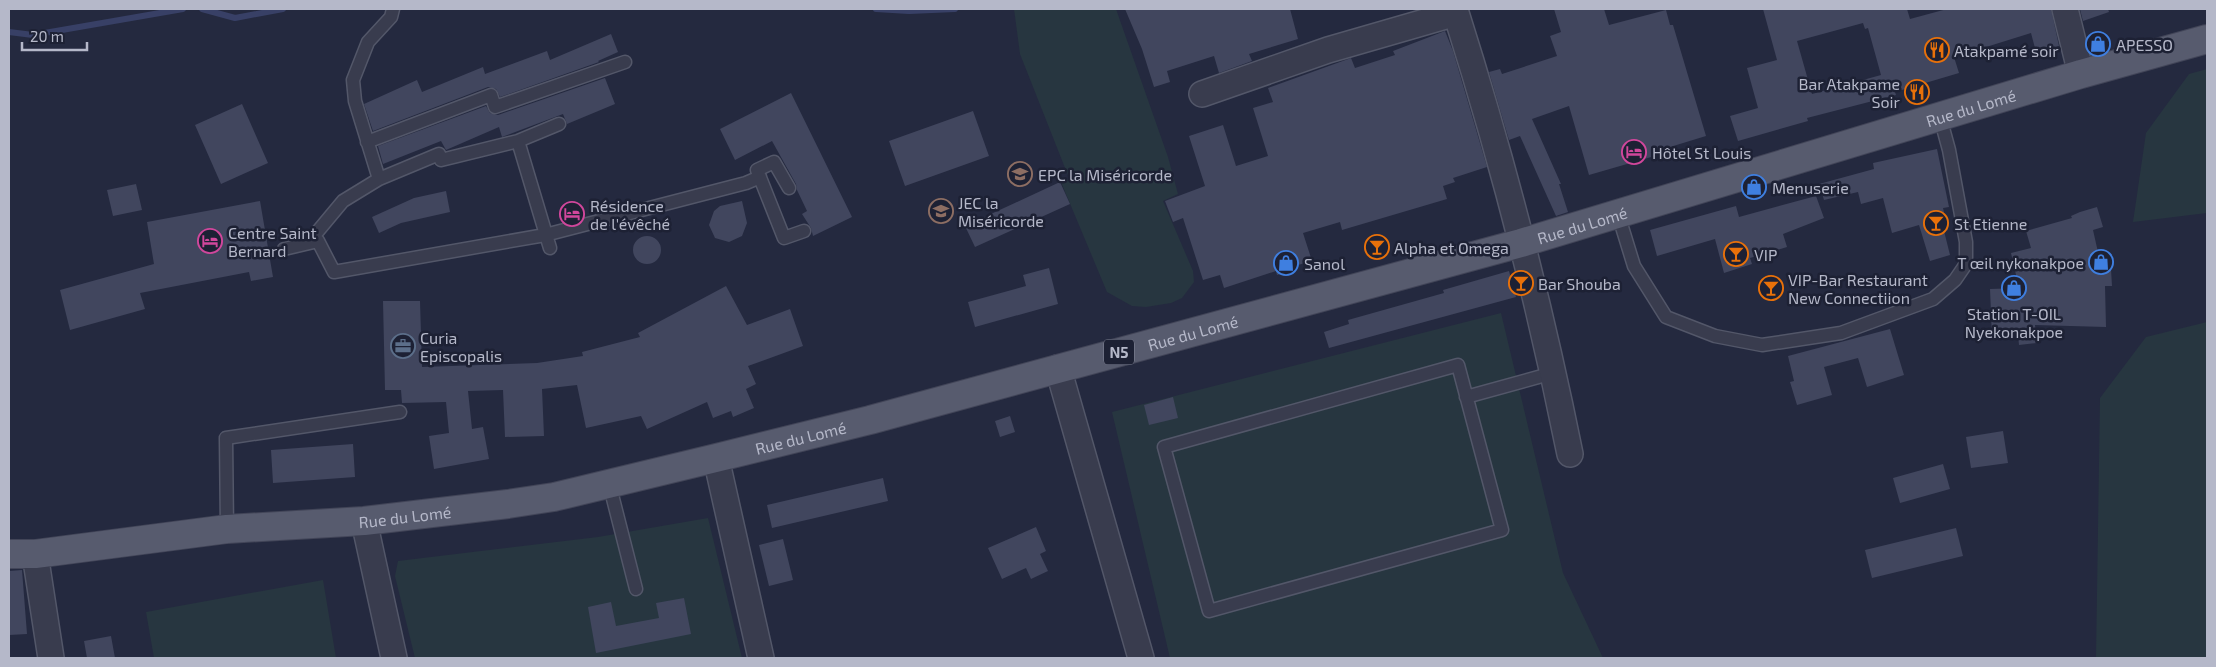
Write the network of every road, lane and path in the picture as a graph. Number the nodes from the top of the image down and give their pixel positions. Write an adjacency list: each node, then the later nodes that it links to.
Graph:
1 (393, 9): 10 (lane)
2 (2065, 9): 5 (street)
3 (2207, 39): 5 (main road, Rue du Lomé / N5)
4 (625, 62): 10 (lane)
5 (2082, 74): 7 (main road, Rue du Lomé / N5)
6 (1202, 94): 17 (street)
7 (1940, 117): 14 (main road, Rue du Lomé / N5); 14 (lane)
8 (559, 124): 9 (lane)
9 (518, 141): 12 (lane); 16 (lane)
10 (367, 142): 12 (lane)
11 (760, 178): 13 (lane); 15 (lane); 16 (lane)
12 (379, 179): 18 (lane)
13 (789, 188)
14 (1618, 214): 17 (main road, Rue du Lomé / N5)
15 (804, 231)
16 (546, 235): 18 (lane); 19 (lane)
17 (1521, 242): 21 (main road, Rue du Lomé / N5); 22 (street)
18 (308, 243): 20 (lane)
19 (550, 248)
20 (284, 249)
21 (1058, 368): 26 (main road, Rue du Lomé / N5); 36 (street)
22 (1553, 373): 23 (lane); 25 (street)
23 (1466, 397): 23 (lane)
24 (400, 412): 29 (lane)
25 (1570, 454)
26 (716, 458): 27 (main road, Rue du Lomé / N5); 35 (street)
27 (609, 483): 28 (main road, Rue du Lomé / N5); 32 (lane)
28 (364, 521): 29 (main road, Rue du Lomé / N5); 34 (street)
29 (227, 529): 31 (main road, Rue du Lomé / N5)
30 (9, 554): 31 (main road, Rue du Lomé / N5)
31 (35, 554): 33 (street)
32 (636, 589)
33 (51, 658)
34 (394, 658)
35 (761, 658)
36 (1141, 658)

